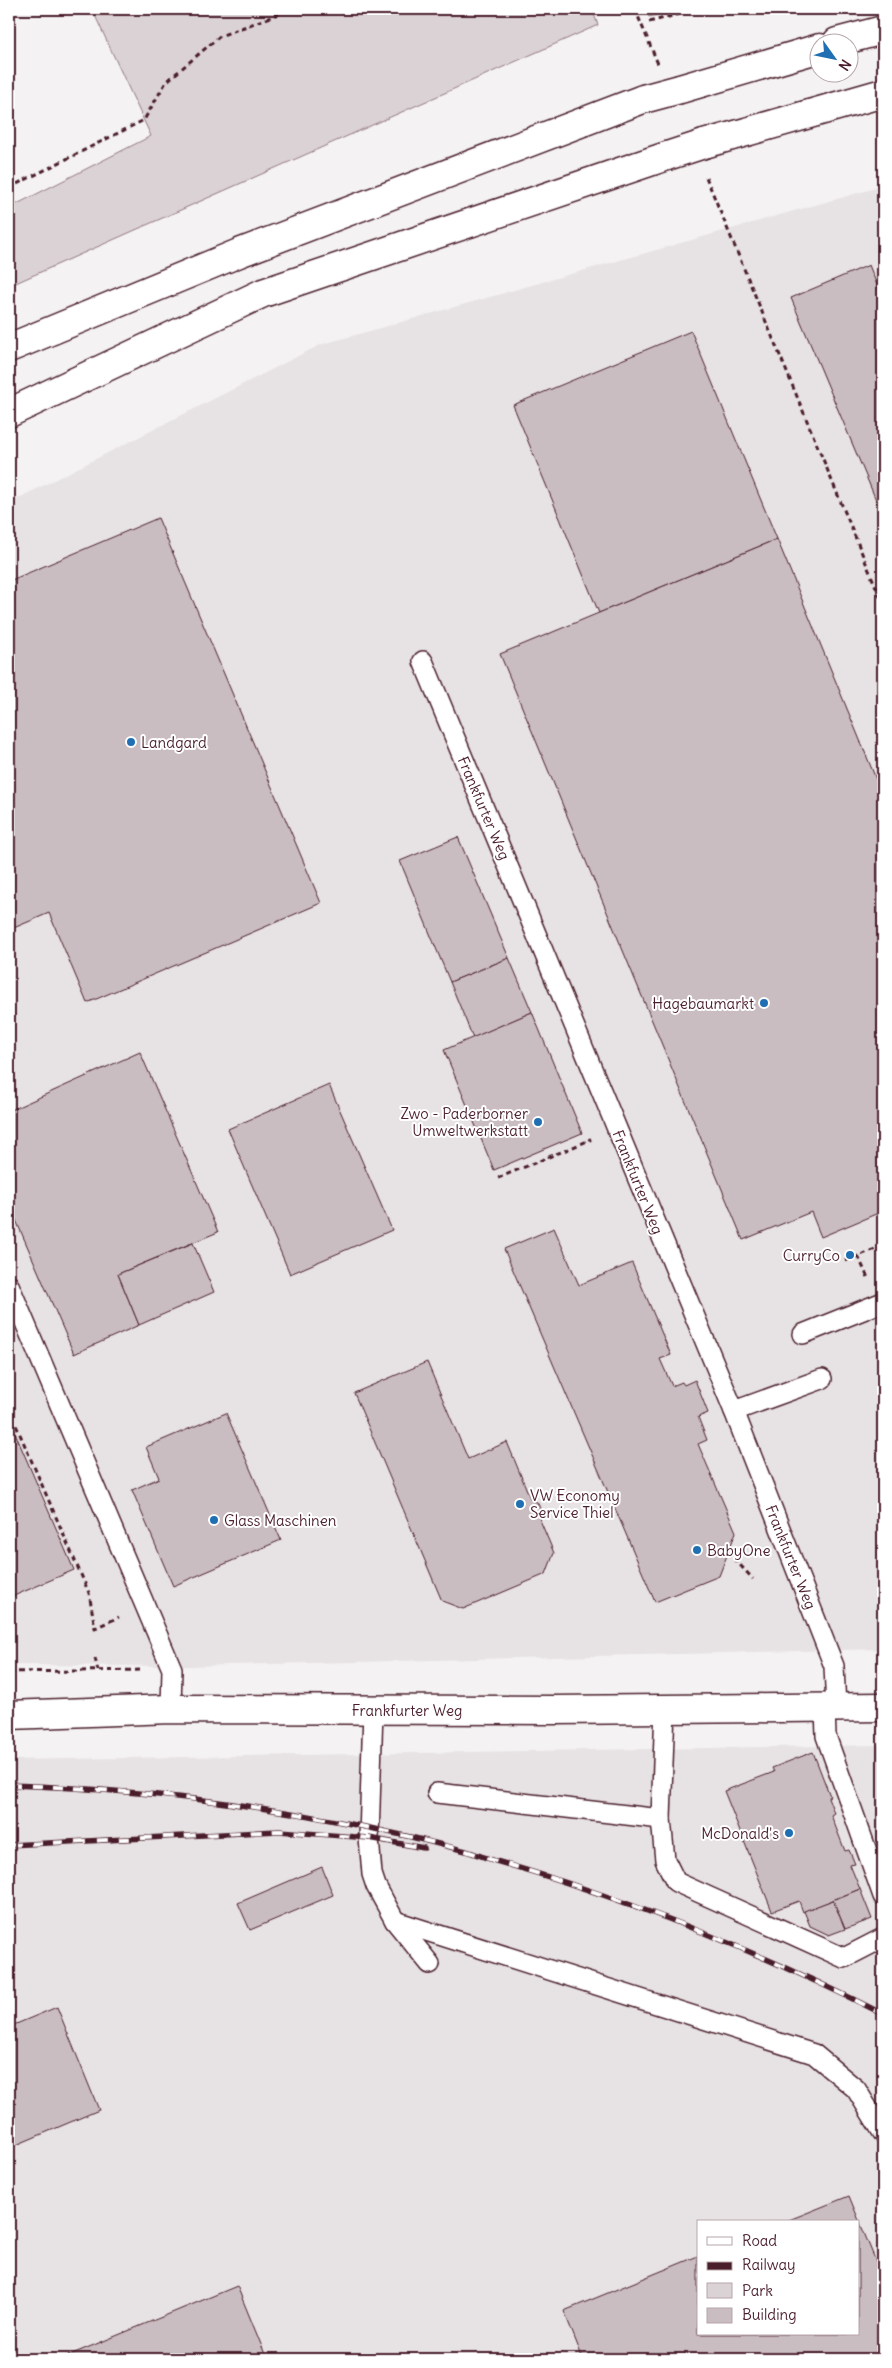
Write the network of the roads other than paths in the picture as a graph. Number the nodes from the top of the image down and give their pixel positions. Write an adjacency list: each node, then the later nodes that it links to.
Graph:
1 (883, 30): 2 (main road)
2 (860, 36)
3 (810, 51): 5 (main road, bridge)
4 (883, 92): 6 (main road, bridge)
5 (9, 348)
6 (9, 413)
7 (423, 661): 12 (lane, Frankfurter Weg)
8 (9, 1285): 16 (lane)
9 (883, 1302): 10 (lane)
10 (803, 1334)
11 (822, 1378): 12 (lane)
12 (734, 1411): 15 (lane, Frankfurter Weg)
13 (883, 1707): 15 (main road, Frankfurter Weg)
14 (665, 1708): 15 (main road, Frankfurter Weg); 17 (main road, Frankfurter Weg); 20 (lane)
15 (830, 1708): 21 (lane)
16 (171, 1709): 17 (main road, Frankfurter Weg); 18 (main road, Frankfurter Weg)
17 (374, 1710): 22 (lane)
18 (9, 1715)
19 (437, 1793): 20 (lane)
20 (661, 1819): 23 (lane)
21 (883, 1896)
22 (395, 1921): 24 (lane); 25 (lane)
23 (883, 1938)
24 (430, 1964)
25 (883, 2133)

